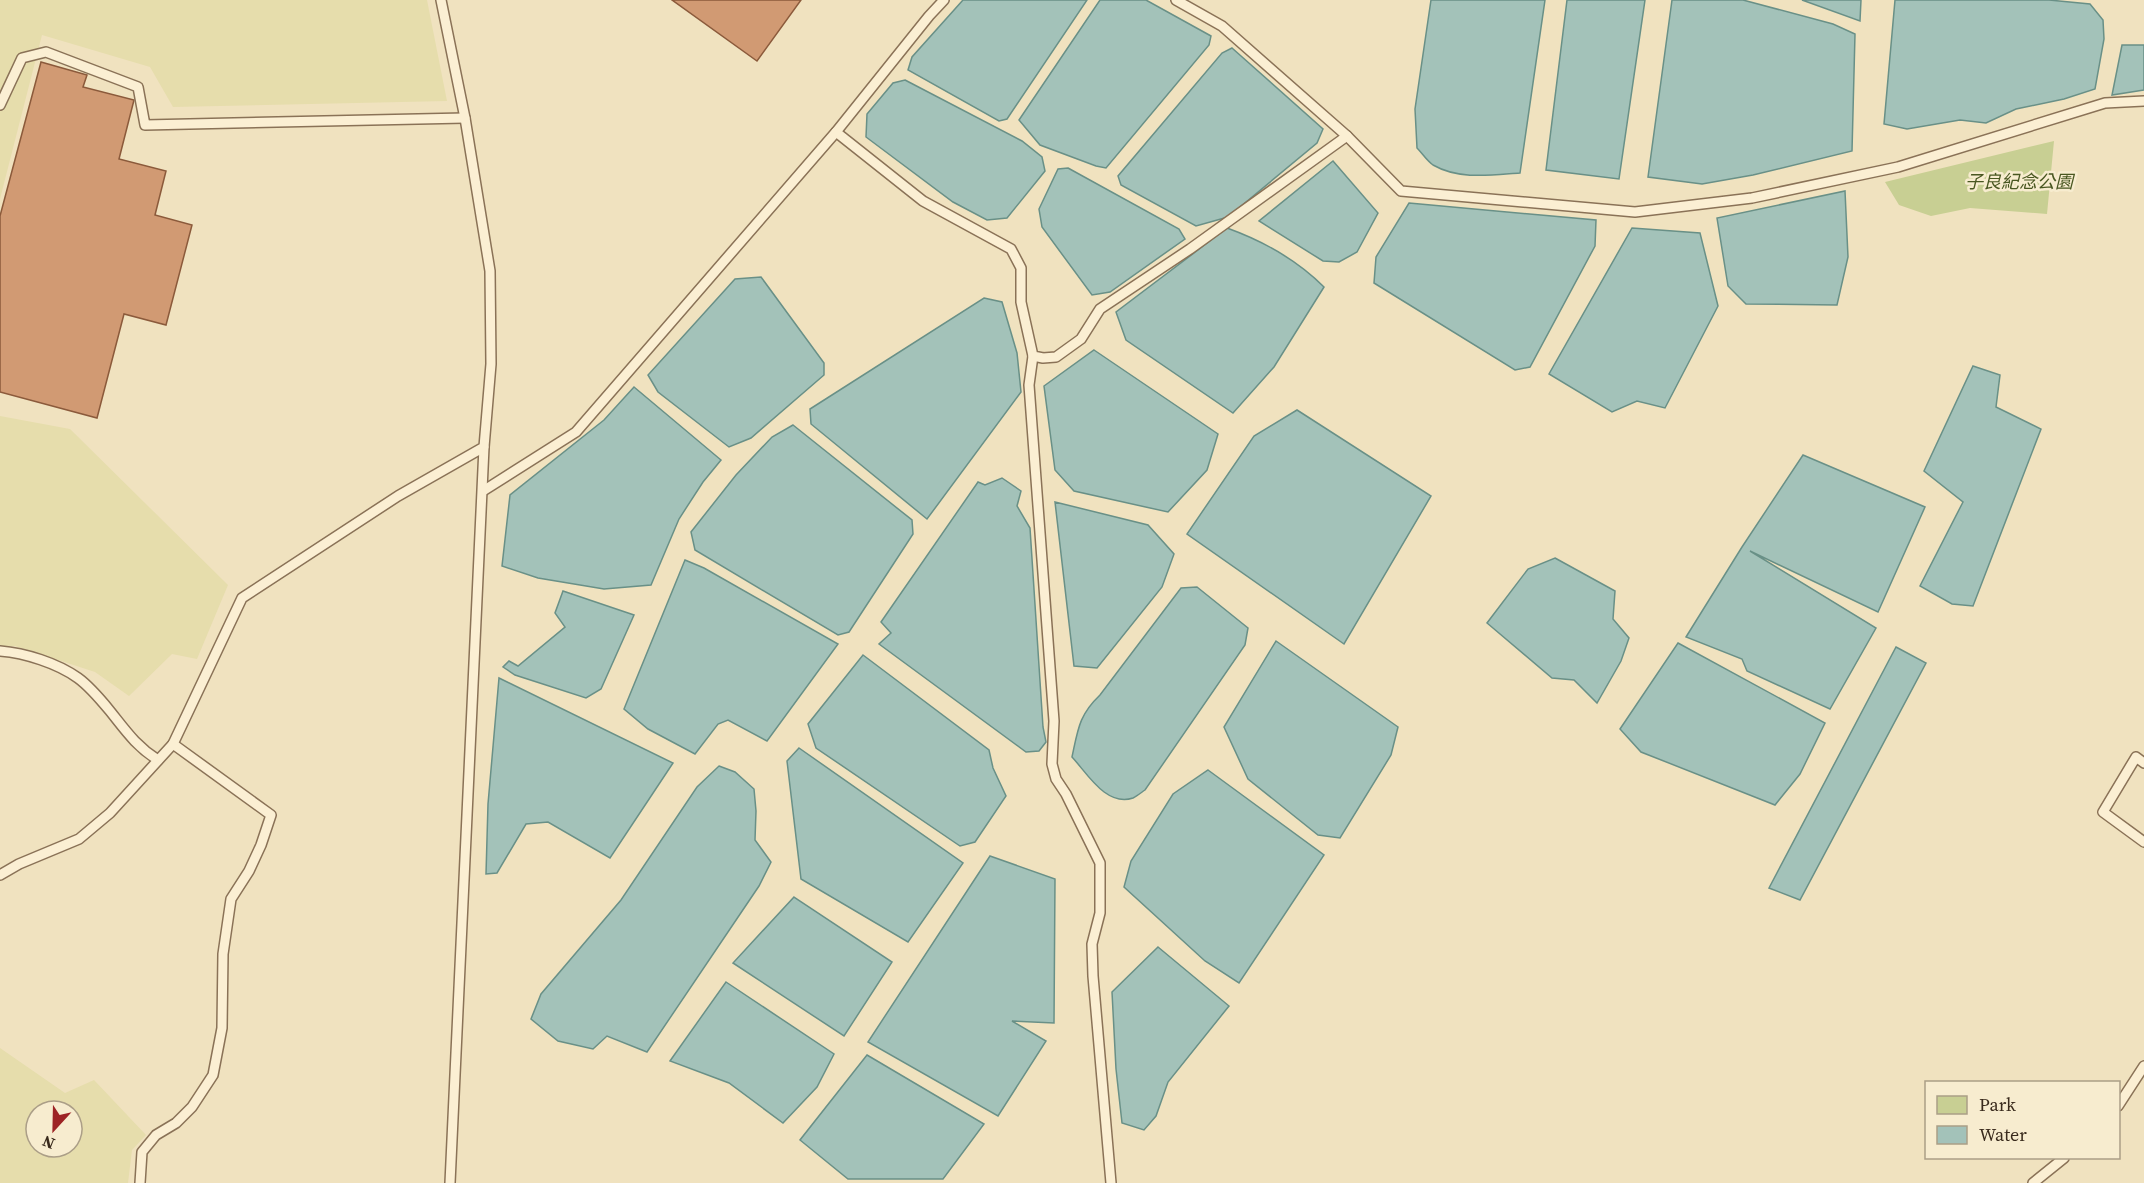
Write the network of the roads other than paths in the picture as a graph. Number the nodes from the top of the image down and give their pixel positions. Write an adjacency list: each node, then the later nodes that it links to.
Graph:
1 (441, 0): 6 (lane)
2 (944, 0): 7 (lane)
3 (1176, 0): 8 (lane)
4 (2144, 101): 8 (lane)
5 (0, 105): 6 (lane)
6 (465, 118): 10 (lane)
7 (836, 132): 9 (lane); 11 (lane)
8 (1347, 136): 9 (lane)
9 (1034, 356): 23 (lane)
10 (484, 447): 11 (lane); 13 (lane)
11 (483, 490): 22 (lane)
12 (0, 651): 14 (lane)
13 (173, 744): 14 (lane); 21 (lane)
14 (158, 760): 17 (lane)
15 (2144, 763): 16 (lane)
16 (2144, 842)
17 (0, 875)
18 (2144, 1066): 19 (lane)
19 (2120, 1103)
20 (2063, 1159): 24 (lane)
21 (140, 1183)
22 (450, 1183)
23 (1111, 1183)
24 (2033, 1183)

